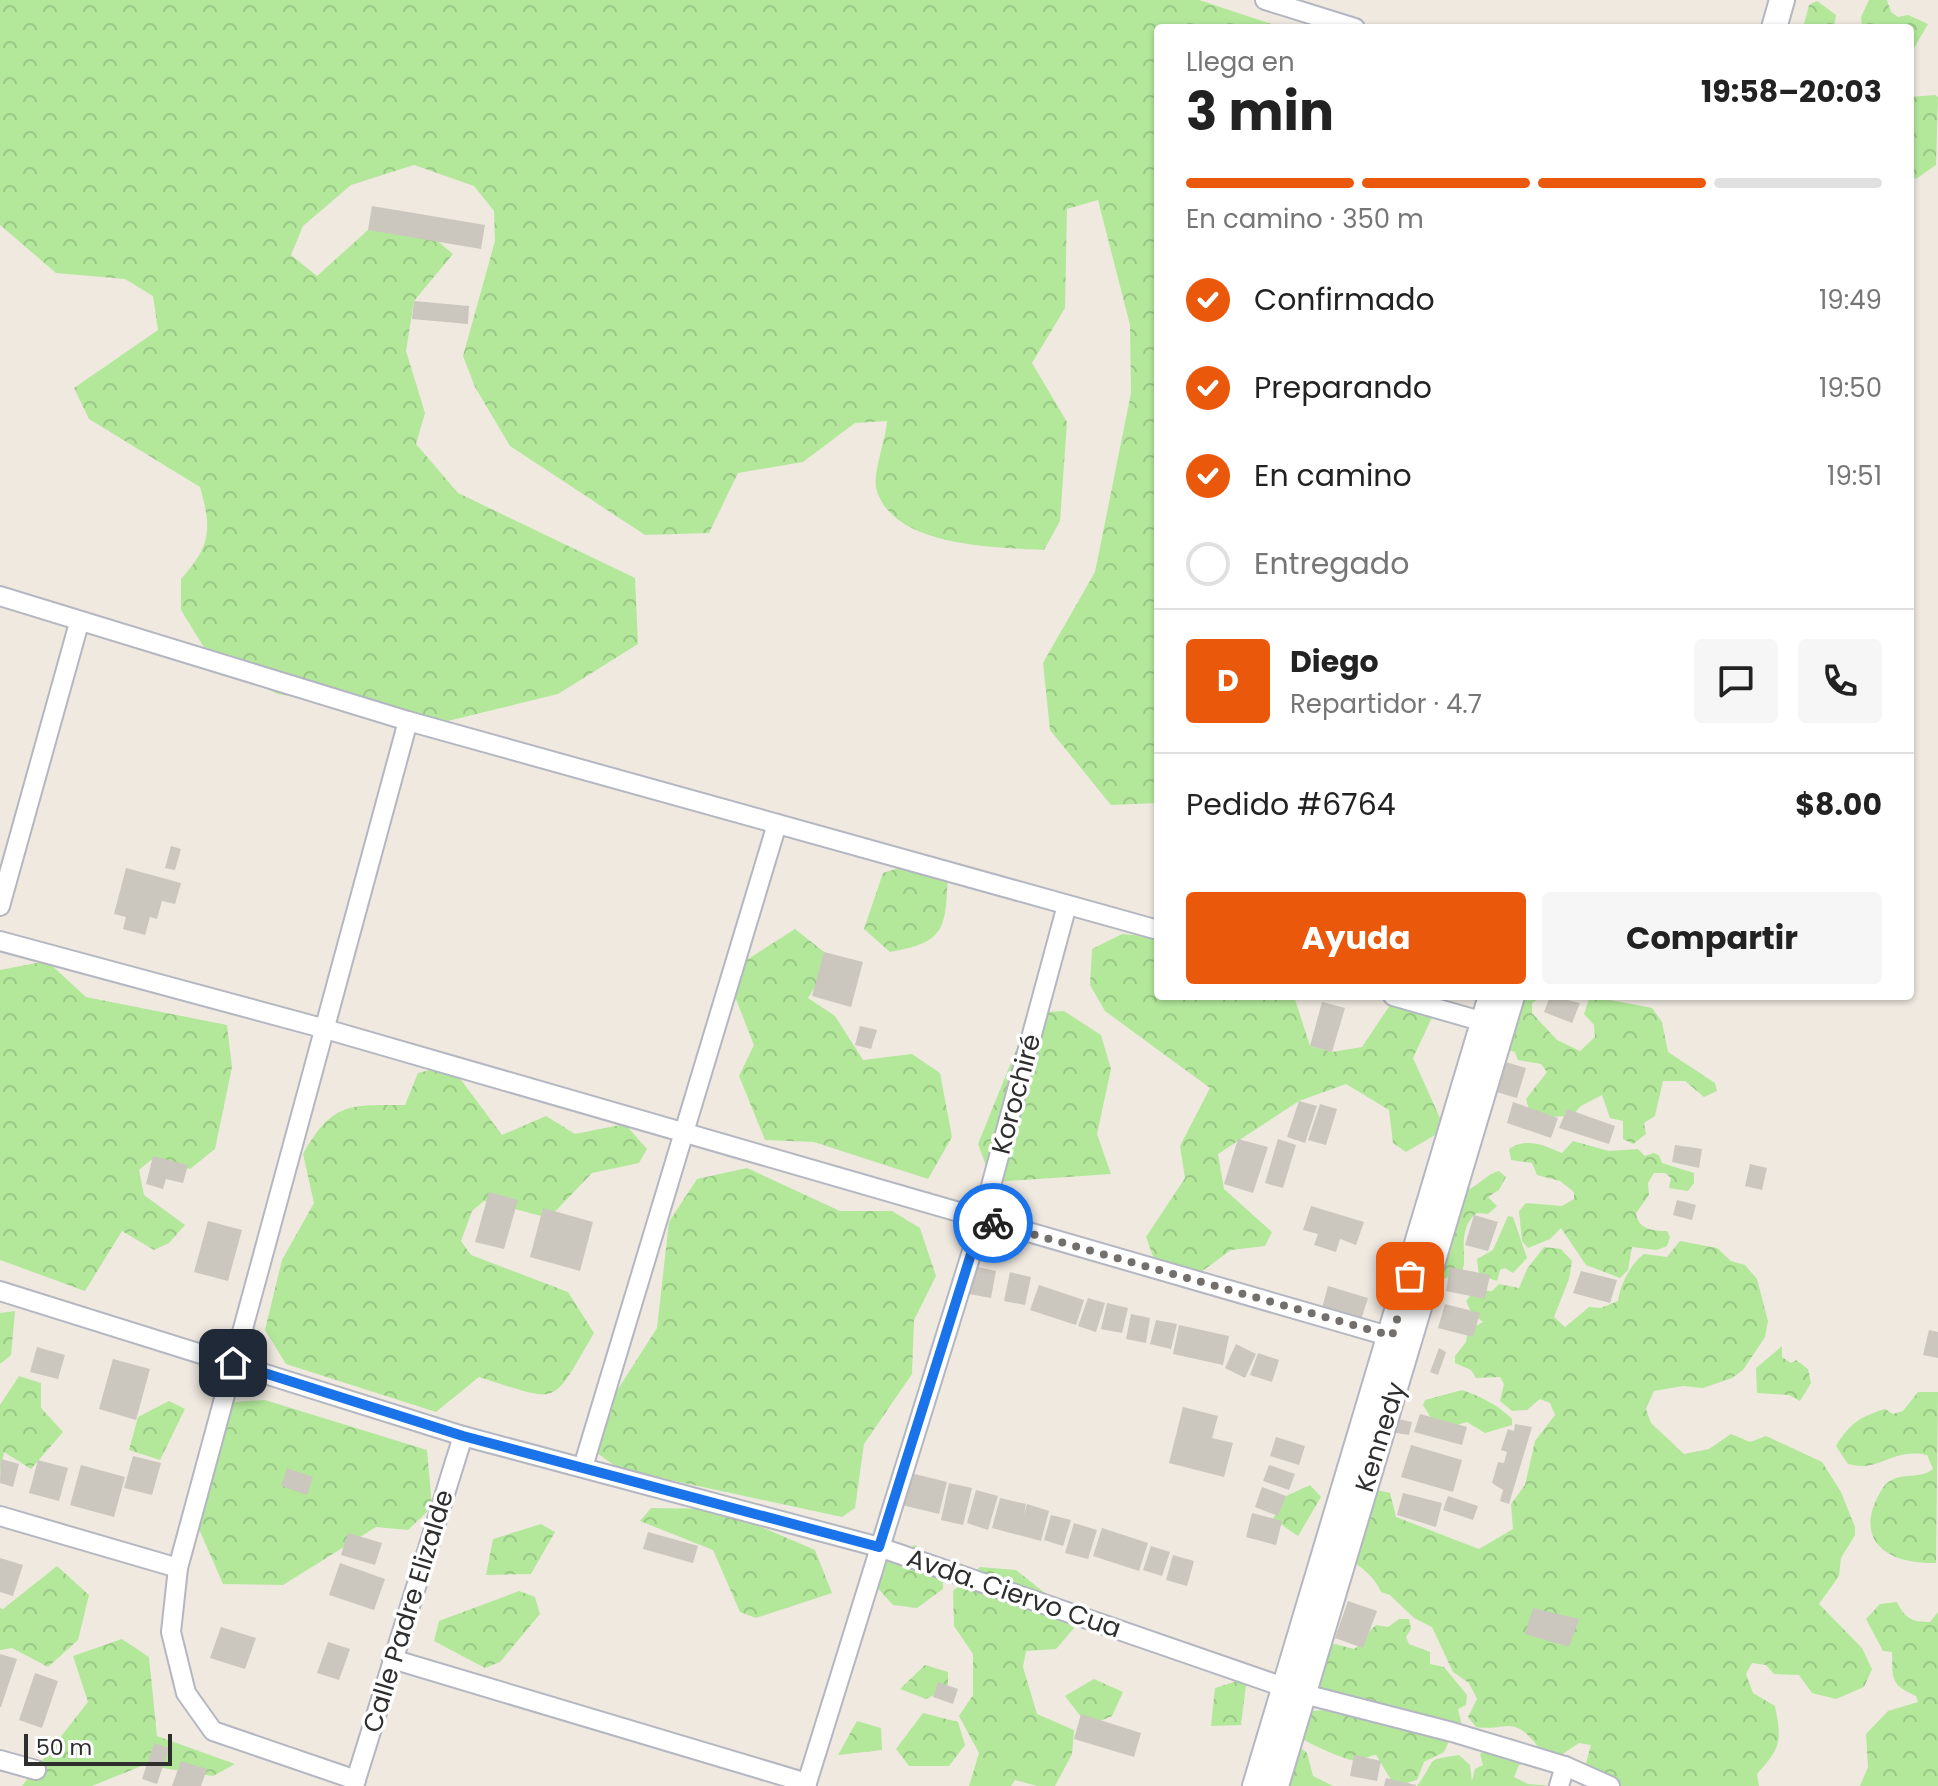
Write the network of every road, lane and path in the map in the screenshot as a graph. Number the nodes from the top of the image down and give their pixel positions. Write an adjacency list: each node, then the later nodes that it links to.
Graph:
1 (1265, 0): 3 (street)
2 (1782, 0): 4 (main road)
3 (1342, 24)
4 (1775, 24)
5 (0, 596): 6 (street)
6 (79, 623): 7 (street); 10 (street)
7 (408, 721): 8 (street); 17 (street)
8 (777, 824): 9 (street); 18 (street)
9 (1067, 905): 11 (street); 19 (street, Korochiré)
10 (0, 906)
11 (1154, 929)
12 (0, 941): 17 (street)
13 (1407, 1000): 16 (street)
14 (1490, 1000): 16 (main road, Kennedy)
15 (1511, 1000): 21 (main road, Kennedy)
16 (1484, 1022): 21 (main road, Kennedy)
17 (322, 1028): 18 (street); 22 (street)
18 (683, 1132): 19 (street); 24 (street)
19 (982, 1219): 21 (street); 26 (street, Korochiré)
20 (0, 1291): 22 (street, Avda. Ciervo Cua)
21 (1400, 1339): 29 (main road, Kennedy)
22 (233, 1363): 23 (street, Avda. Ciervo Cua); 27 (street)
23 (463, 1436): 24 (street, Avda. Ciervo Cua); 28 (street, Calle Padre Elizalde)
24 (583, 1467): 26 (street, Avda. Ciervo Cua)
25 (0, 1516): 27 (street)
26 (879, 1547): 29 (street, Avda. Ciervo Cua); 34 (street, Korochiré)
27 (178, 1568): 33 (street)
28 (392, 1659): 33 (street, Calle Padre Elizalde); 34 (street)
29 (1295, 1690): 31 (street, Avda. Ciervo Cua); 35 (main road, Kennedy); 36 (main road, Kennedy)
30 (0, 1760): 32 (street)
31 (1565, 1766): 37 (street); 38 (street, Avda. Ciervo Cua)
32 (36, 1770)
33 (355, 1783)
34 (807, 1785)
35 (1255, 1786)
36 (1276, 1786)
37 (1559, 1786)
38 (1610, 1786)

